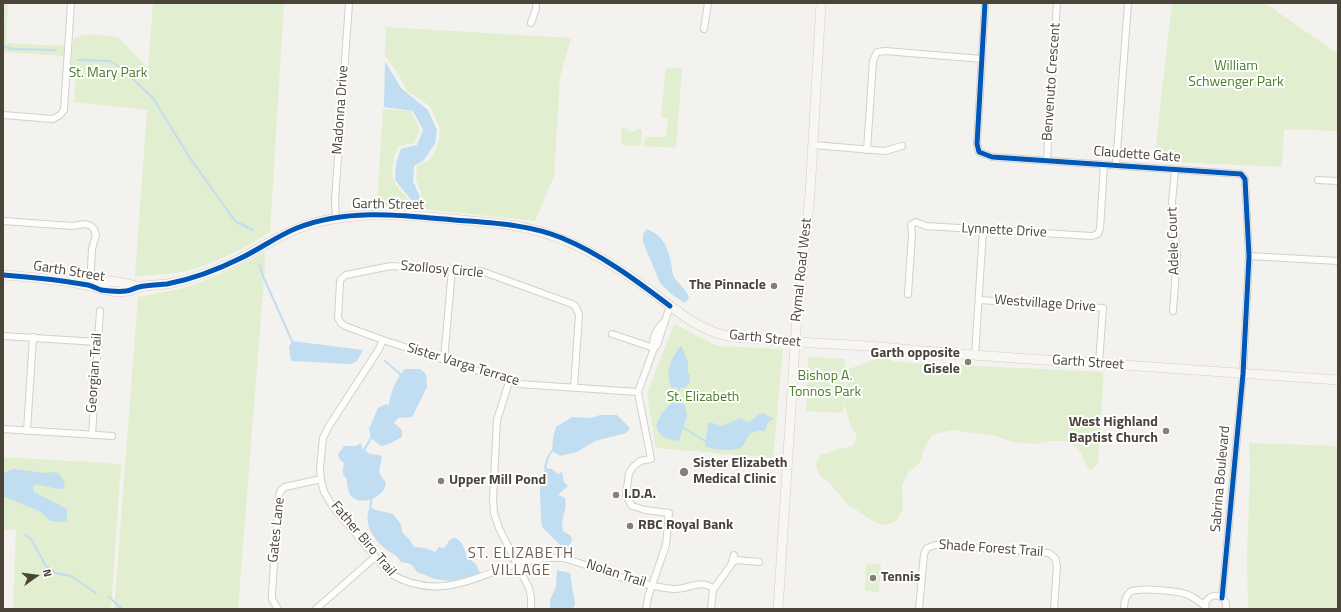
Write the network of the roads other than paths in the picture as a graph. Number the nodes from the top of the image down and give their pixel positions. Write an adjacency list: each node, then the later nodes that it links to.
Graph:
1 (71, 3): 12 (street)
2 (349, 3): 22 (street, Madonna Drive)
3 (536, 3): 9 (street)
4 (708, 3): 10 (street)
5 (821, 3): 13 (main road, Rymal Road West)
6 (985, 3): 11 (street, Claudette Gate)
7 (1057, 3): 16 (street, Benvenuto Crescent)
8 (1128, 3): 18 (street)
9 (531, 23)
10 (704, 29)
11 (982, 59): 15 (street); 16 (street, Claudette Gate)
12 (3, 115)
13 (812, 145): 15 (street); 41 (main road, Rymal Road West)
14 (902, 146): 15 (street)
15 (867, 150)
16 (1047, 161): 17 (street, Claudette Gate)
17 (1104, 165): 18 (street, Claudette Gate); 24 (street, Lynnette Drive)
18 (1116, 165): 19 (street, Claudette Gate)
19 (1175, 170): 25 (street, Claudette Gate); 34 (street, Adele Court)
20 (1318, 180): 21 (street)
21 (1338, 181)
22 (336, 218): 29 (main road, Garth Street); 32 (main road, Garth Street)
23 (3, 221): 29 (street)
24 (983, 230): 30 (street, Lynnette Drive); 31 (street)
25 (1249, 256): 26 (street); 46 (street, Claudette Gate)
26 (1338, 261)
27 (452, 269): 35 (street, Szollosy Circle); 44 (street); 49 (street, Szollosy Circle)
28 (3, 275): 29 (main road, Garth Street)
29 (90, 285)
30 (908, 294)
31 (979, 300): 43 (street); 45 (street, Westvillage Drive)
32 (670, 306): 41 (main road, Garth Street); 42 (street)
33 (100, 311): 40 (street, Georgian Trail)
34 (1173, 311)
35 (341, 323): 39 (street, Sister Varga Terrace)
36 (612, 334): 42 (street)
37 (3, 336): 38 (street)
38 (34, 338): 40 (street); 52 (street)
39 (382, 340): 44 (street, Sister Varga Terrace); 55 (street, Father Biro Trail)
40 (97, 342): 53 (street, Georgian Trail)
41 (796, 342): 43 (main road, Garth Street); 77 (main road, Rymal Road West)
42 (654, 348): 50 (street)
43 (975, 356): 45 (main road, Garth Street)
44 (444, 360): 48 (street, Sister Varga Terrace)
45 (1098, 363): 46 (main road, Garth Street)
46 (1243, 374): 47 (main road, Garth Street); 63 (street, Sabrina Boulevard)
47 (1338, 380)
48 (509, 382): 49 (street, Sister Varga Terrace); 60 (street)
49 (574, 387): 50 (street, Sister Varga Terrace)
50 (638, 392): 62 (street)
51 (3, 429): 52 (street)
52 (28, 431): 53 (street)
53 (92, 435): 54 (street)
54 (112, 436)
55 (321, 479): 57 (street, Father Biro Trail); 72 (street, Gates Lane)
56 (734, 555): 59 (street)
57 (376, 557): 65 (street, Father Biro Trail); 73 (street)
58 (759, 562): 59 (street)
59 (731, 564): 64 (street)
60 (518, 567): 61 (street); 62 (street, Nolan Trail); 74 (street)
61 (474, 586)
62 (652, 586): 64 (street, Nolan Trail); 75 (street)
63 (1222, 586): 66 (street); 69 (street, Sabrina Boulevard)
64 (714, 589): 76 (street)
65 (420, 591)
66 (1215, 595): 68 (street); 69 (street)
67 (1194, 597): 68 (street); 70 (street); 80 (street)
68 (1208, 598): 70 (street)
69 (1222, 598): 71 (street)
70 (1205, 607)
71 (1227, 608)
72 (278, 609)
73 (316, 609)
74 (531, 609)
75 (646, 609)
76 (712, 609)
77 (778, 609)
78 (919, 609): 79 (street, Shade Forest Trail)
79 (1054, 609)
80 (1124, 609)

